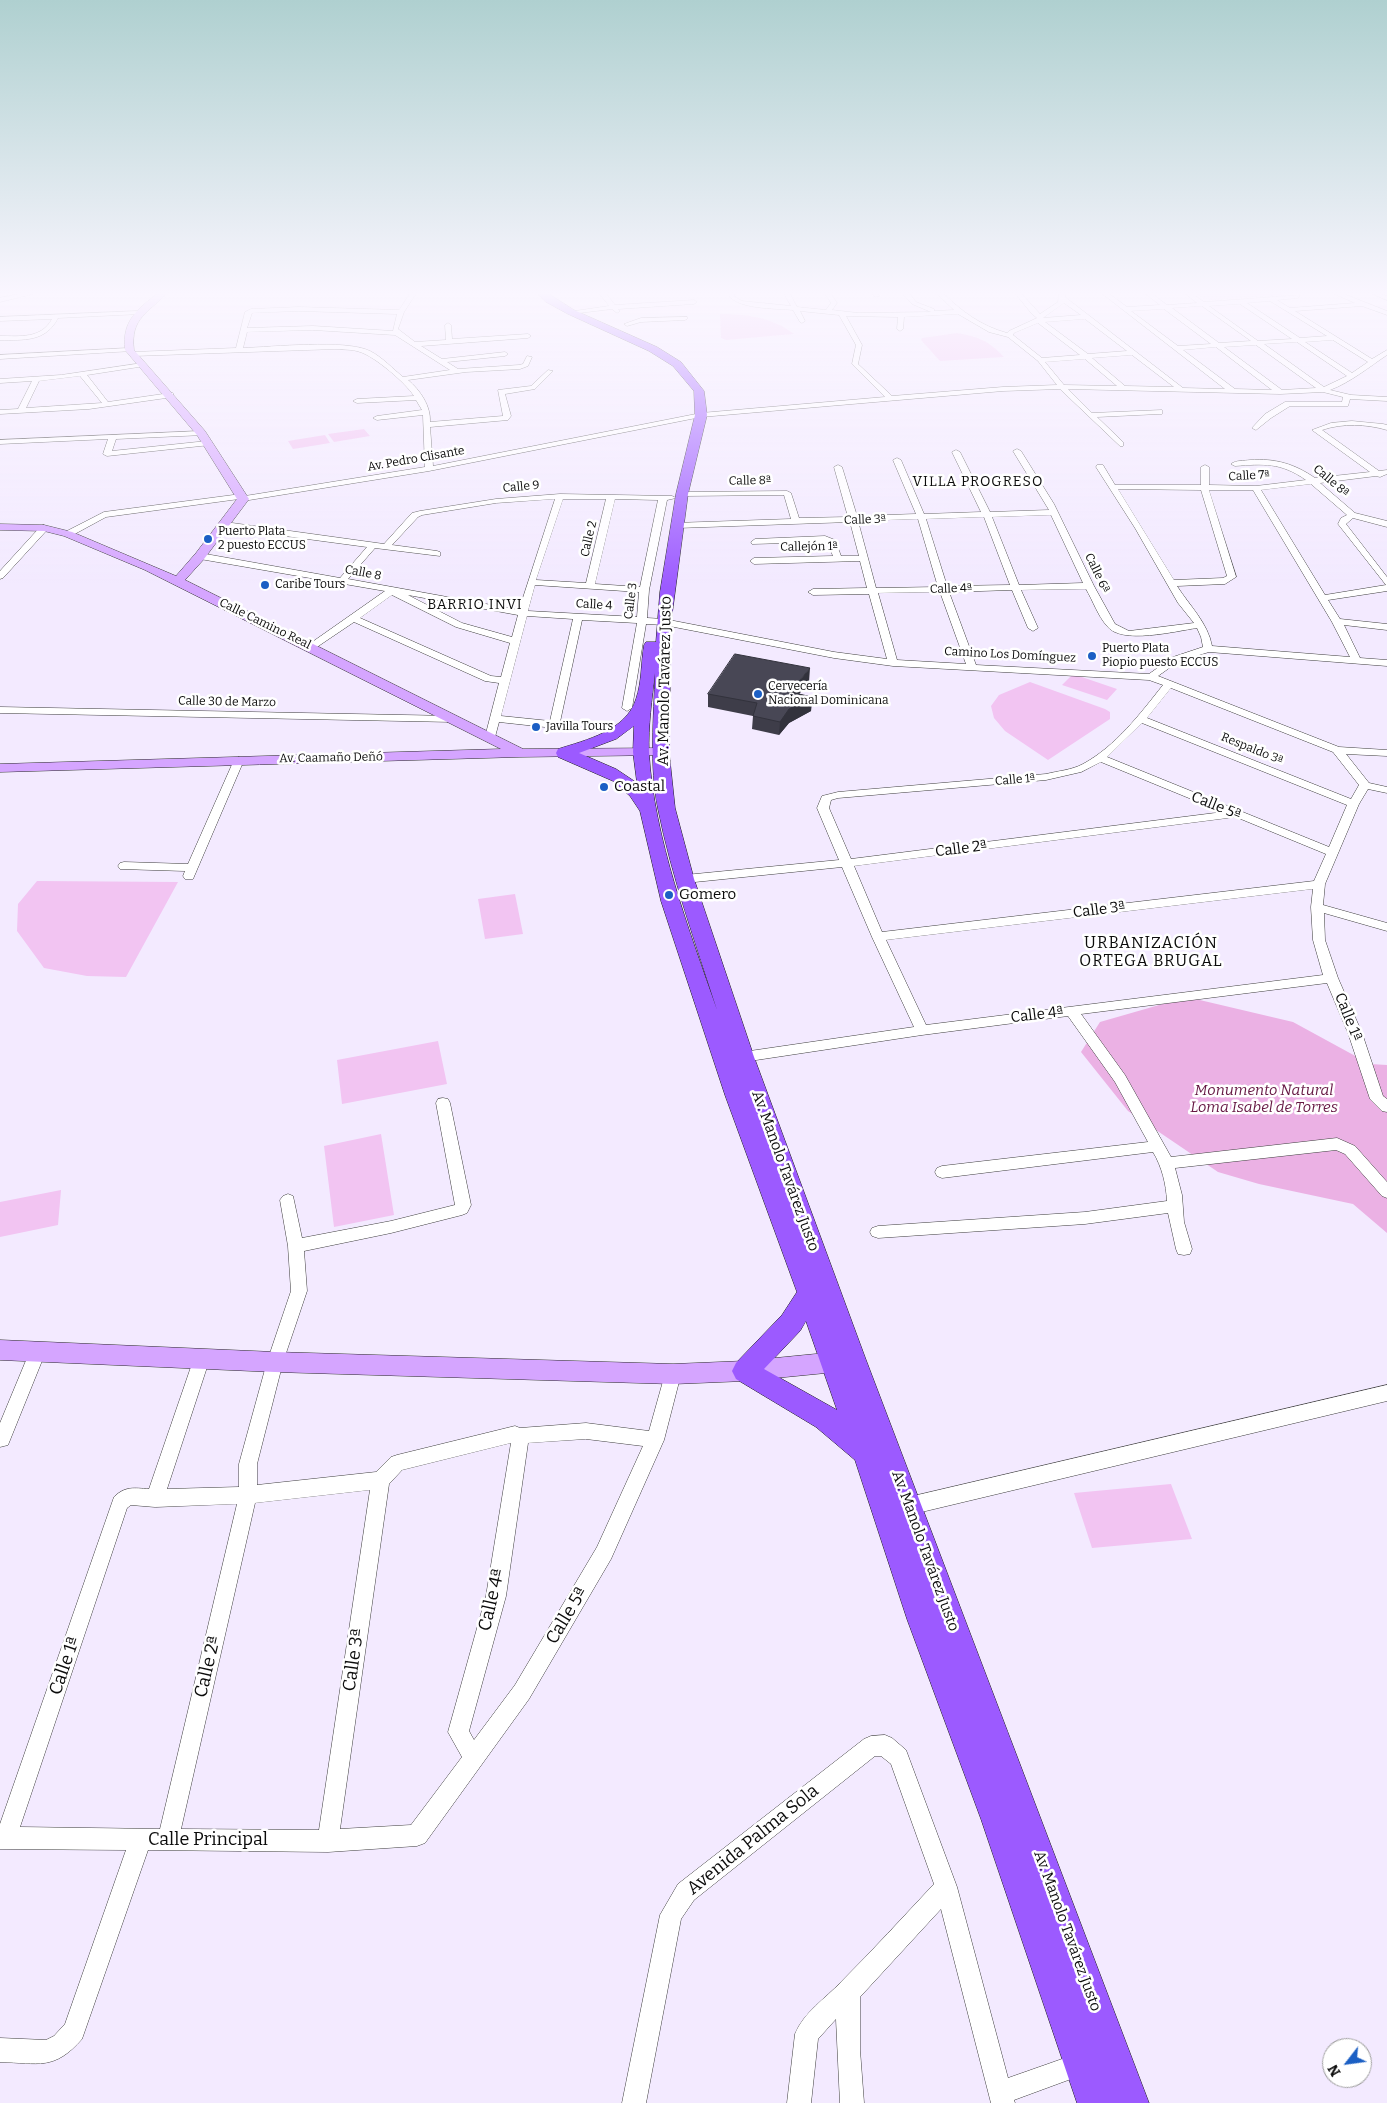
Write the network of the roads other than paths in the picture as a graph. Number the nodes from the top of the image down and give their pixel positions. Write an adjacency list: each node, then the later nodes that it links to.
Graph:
1 (31, 390): 24 (street)
2 (95, 390): 23 (street)
3 (165, 390): 17 (street)
4 (414, 390): 20 (street)
5 (516, 390): 32 (street)
6 (685, 390): 31 (main road, Av. Manolo Tavárez Justo)
7 (698, 390): 28 (main road, Av. Manolo Tavárez Justo)
8 (882, 390): 19 (street)
9 (974, 390): 19 (street, Av. Pedro Clisante)
10 (1065, 390): 29 (street)
11 (1189, 390): 15 (street, Av. Pedro Clisante)
12 (1277, 390): 16 (street)
13 (1320, 390): 16 (street, Av. Pedro Clisante)
14 (1323, 390): 18 (street)
15 (1233, 391): 16 (street, Av. Pedro Clisante)
16 (1280, 392)
17 (170, 396): 23 (street); 35 (street)
18 (1347, 396): 21 (street); 33 (street)
19 (889, 397): 28 (street, Av. Pedro Clisante)
20 (420, 398): 22 (street); 26 (street)
21 (1387, 400)
22 (357, 402)
23 (107, 405): 24 (street)
24 (21, 411): 25 (street)
25 (0, 412)
26 (427, 412): 30 (street); 32 (street)
27 (1159, 412): 29 (street)
28 (701, 415): 31 (street, Av. Pedro Clisante); 57 (main road, Av. Manolo Tavárez Justo)
29 (1090, 415): 39 (street)
30 (377, 418)
31 (688, 418): 47 (street, Av. Pedro Clisante); 57 (main road, Av. Manolo Tavárez Justo)
32 (426, 425): 47 (street)
33 (1256, 428)
34 (1387, 428): 49 (street)
35 (201, 433): 36 (street); 38 (street)
36 (113, 437): 37 (street); 38 (street)
37 (0, 442)
38 (207, 443): 58 (street)
39 (1120, 444)
40 (1017, 451): 59 (street, Calle 6ª)
41 (956, 452): 60 (street)
42 (898, 460): 62 (street)
43 (1235, 464): 51 (street, Calle 8ª)
44 (838, 467): 63 (street)
45 (1100, 467): 52 (street)
46 (1205, 467): 54 (street)
47 (429, 469): 58 (street, Av. Pedro Clisante)
48 (1387, 472): 49 (street, Calle 7ª)
49 (1377, 473): 50 (street); 51 (street, Calle 7ª)
50 (1387, 480)
51 (1313, 482): 53 (street, Calle 7ª); 61 (street, Calle 8ª)
52 (1112, 487): 54 (street, Calle 7ª); 84 (street)
53 (1256, 488): 54 (street, Calle 7ª); 95 (street)
54 (1205, 489): 84 (street)
55 (560, 496): 56 (street, Calle 9); 73 (street, Calle 9); 83 (street)
56 (611, 497): 57 (street, Calle 9); 86 (street, Calle 2)
57 (672, 497): 64 (street, Calle 8ª); 67 (main road, Av. Manolo Tavárez Justo); 91 (street, Calle 3); 99 (main road, Av. Manolo Tavárez Justo)
58 (242, 498): 66 (street); 70 (street, Av. Pedro Clisante)
59 (1054, 512): 60 (street, Calle 3ª); 87 (street, Calle 6ª)
60 (987, 515): 62 (street, Calle 3ª); 88 (street)
61 (1352, 515): 65 (street); 85 (street, Calle 8ª)
62 (922, 518): 63 (street, Calle 3ª); 90 (street)
63 (855, 520): 64 (street, Calle 3ª); 76 (street)
64 (796, 522): 67 (street, Calle 3ª)
65 (1387, 524)
66 (225, 525): 72 (street); 75 (street)
67 (677, 525): 99 (main road, Av. Manolo Tavárez Justo)
68 (0, 527): 69 (street, Calle Camino Real)
69 (44, 528): 70 (street, Calle Camino Real); 80 (street)
70 (68, 534): 79 (street, Calle Camino Real)
71 (755, 542): 77 (street)
72 (374, 544): 73 (street); 82 (street)
73 (386, 546): 74 (street)
74 (437, 554)
75 (200, 556): 79 (street); 81 (street); 82 (street, Calle 8)
76 (864, 558): 77 (street, Callejón 1ª); 93 (street)
77 (838, 559): 78 (street, Callejón 1ª)
78 (754, 561)
79 (149, 567): 81 (street, Calle Camino Real)
80 (0, 576)
81 (178, 581): 105 (street, Calle Camino Real)
82 (342, 582): 92 (street, Calle 8)
83 (531, 582): 86 (street); 96 (street)
84 (1172, 582): 101 (street)
85 (1387, 582)
86 (590, 586): 91 (street)
87 (1089, 586): 88 (street, Calle 4ª); 101 (street, Calle 6ª)
88 (1015, 587): 90 (street, Calle 4ª); 103 (street)
89 (1387, 588): 95 (street)
90 (943, 589): 93 (street, Calle 4ª); 110 (street)
91 (644, 590): 99 (street, Calle 3)
92 (392, 591): 96 (street, Calle 8); 98 (street); 104 (street)
93 (871, 591): 94 (street, Calle 4ª); 108 (street)
94 (813, 592)
95 (1322, 598): 100 (street)
96 (522, 613): 97 (street, Calle 4); 104 (street)
97 (578, 616): 99 (street, Calle 4); 121 (street)
98 (353, 618): 105 (street); 112 (street)
99 (654, 621): 108 (street, Camino Los Domínguez); 114 (main road, Av. Manolo Tavárez Justo); 115 (street, Calle 3); 117 (main road, Av. Manolo Tavárez Justo)
100 (1337, 622): 102 (street); 107 (street)
101 (1200, 625): 106 (street)
102 (1387, 627)
103 (1034, 628)
104 (515, 641): 112 (street)
105 (311, 647): 118 (street, Calle Camino Real)
106 (1208, 649): 107 (street); 111 (street)
107 (1356, 661): 109 (street)
108 (893, 663): 110 (street, Camino Los Domínguez)
109 (1387, 663)
110 (972, 667): 111 (street, Camino Los Domínguez)
111 (1151, 677): 113 (street, Camino Los Domínguez)
112 (505, 680): 119 (street)
113 (1169, 684): 120 (street, Calle 1ª); 124 (street, Camino Los Domínguez)
114 (644, 700): 125 (main road, Av. Manolo Tavárez Justo); 128 (main road)
115 (627, 708)
116 (0, 710): 118 (street, Calle 30 de Marzo)
117 (662, 717): 126 (main road, Av. Manolo Tavárez Justo); 135 (main road)
118 (453, 719): 123 (street, Calle Camino Real)
119 (495, 719): 121 (street); 123 (street)
120 (1141, 719): 130 (street, Calle 1ª); 136 (street, Respaldo 3ª)
121 (554, 725): 122 (street)
122 (572, 726)
123 (490, 737): 127 (street, Calle Camino Real)
124 (1336, 750): 129 (street); 133 (street, Camino Los Domínguez)
125 (641, 752): 126 (street, Av. Caamaño Deñó); 128 (street, Av. Caamaño Deñó); 135 (main road, Av. Manolo Tavárez Justo)
126 (662, 752): 135 (main road, Av. Manolo Tavárez Justo)
127 (520, 753): 128 (street, Av. Caamaño Deñó); 131 (street, Av. Caamaño Deñó)
128 (564, 753): 135 (main road)
129 (1387, 753)
130 (1100, 758): 137 (street, Calle 5ª); 139 (street, Calle 1ª)
131 (239, 760): 132 (street, Av. Caamaño Deñó); 141 (street)
132 (0, 768)
133 (1365, 785): 134 (street); 136 (street, Calle 1ª)
134 (1387, 790)
135 (657, 804): 142 (main road, Av. Manolo Tavárez Justo); 162 (main road, Av. Manolo Tavárez Justo)
136 (1353, 804): 138 (street, Calle 1ª)
137 (1236, 814): 138 (street, Calle 5ª); 139 (street, Calle 2ª)
138 (1333, 853): 143 (street, Calle 1ª)
139 (848, 863): 142 (street, Calle 2ª); 146 (street)
140 (124, 866): 141 (street)
141 (191, 872)
142 (685, 880): 150 (main road, Av. Manolo Tavárez Justo)
143 (1319, 884): 144 (street, Calle 1ª); 146 (street, Calle 3ª)
144 (1317, 907): 145 (street); 147 (street, Calle 1ª)
145 (1387, 927)
146 (878, 937): 149 (street)
147 (1331, 978): 148 (street, Calle 4ª); 152 (street, Calle 1ª)
148 (1072, 1011): 149 (street, Calle 4ª); 153 (street)
149 (922, 1030): 150 (street, Calle 4ª)
150 (743, 1057): 166 (main road, Av. Manolo Tavárez Justo)
151 (442, 1103): 160 (street)
152 (1386, 1107)
153 (1158, 1146): 154 (street); 155 (street)
154 (1167, 1163): 156 (street); 158 (street)
155 (942, 1172)
156 (1387, 1192)
157 (288, 1200): 160 (street, Calle 2ª)
158 (1175, 1206): 159 (street); 161 (street)
159 (878, 1232)
160 (296, 1246): 167 (street, Calle 2ª)
161 (1184, 1250)
162 (809, 1294): 166 (main road, Av. Manolo Tavárez Justo); 168 (main road)
163 (0, 1350): 164 (street)
164 (38, 1351): 165 (street); 173 (street)
165 (202, 1358): 167 (street); 177 (street)
166 (843, 1361): 168 (street); 174 (main road, Av. Manolo Tavárez Justo); 178 (main road, Av. Manolo Tavárez Justo)
167 (275, 1362): 169 (street); 176 (street, Calle 2ª)
168 (745, 1371): 169 (street); 174 (main road)
169 (673, 1374): 172 (street, Calle 5ª)
170 (1387, 1394): 178 (street)
171 (518, 1436): 172 (street); 175 (street); 179 (street, Calle 4ª)
172 (655, 1440): 179 (street, Calle 5ª)
173 (1, 1441)
174 (866, 1453): 188 (main road, Av. Manolo Tavárez Justo)
175 (380, 1480): 176 (street); 184 (street, Calle 3ª)
176 (248, 1496): 177 (street); 183 (street, Calle 2ª)
177 (155, 1498): 181 (street, Calle 1ª)
178 (909, 1506): 194 (main road, Av. Manolo Tavárez Justo)
179 (476, 1754): 180 (street, Calle 5ª)
180 (417, 1835): 184 (street, Calle Principal)
181 (3, 1838): 182 (street, Calle Principal)
182 (141, 1839): 183 (street, Calle Principal); 187 (street)
183 (168, 1839): 184 (street, Calle Principal)
184 (328, 1841)
185 (946, 1887): 186 (street); 189 (street); 190 (street, Avenida Palma Sola)
186 (848, 1992): 191 (street); 192 (street)
187 (0, 2050)
188 (1082, 2064): 189 (street); 193 (main road, Av. Manolo Tavárez Justo)
189 (1002, 2098)
190 (634, 2103)
191 (799, 2103)
192 (852, 2103)
193 (1096, 2103)
194 (1130, 2103)

